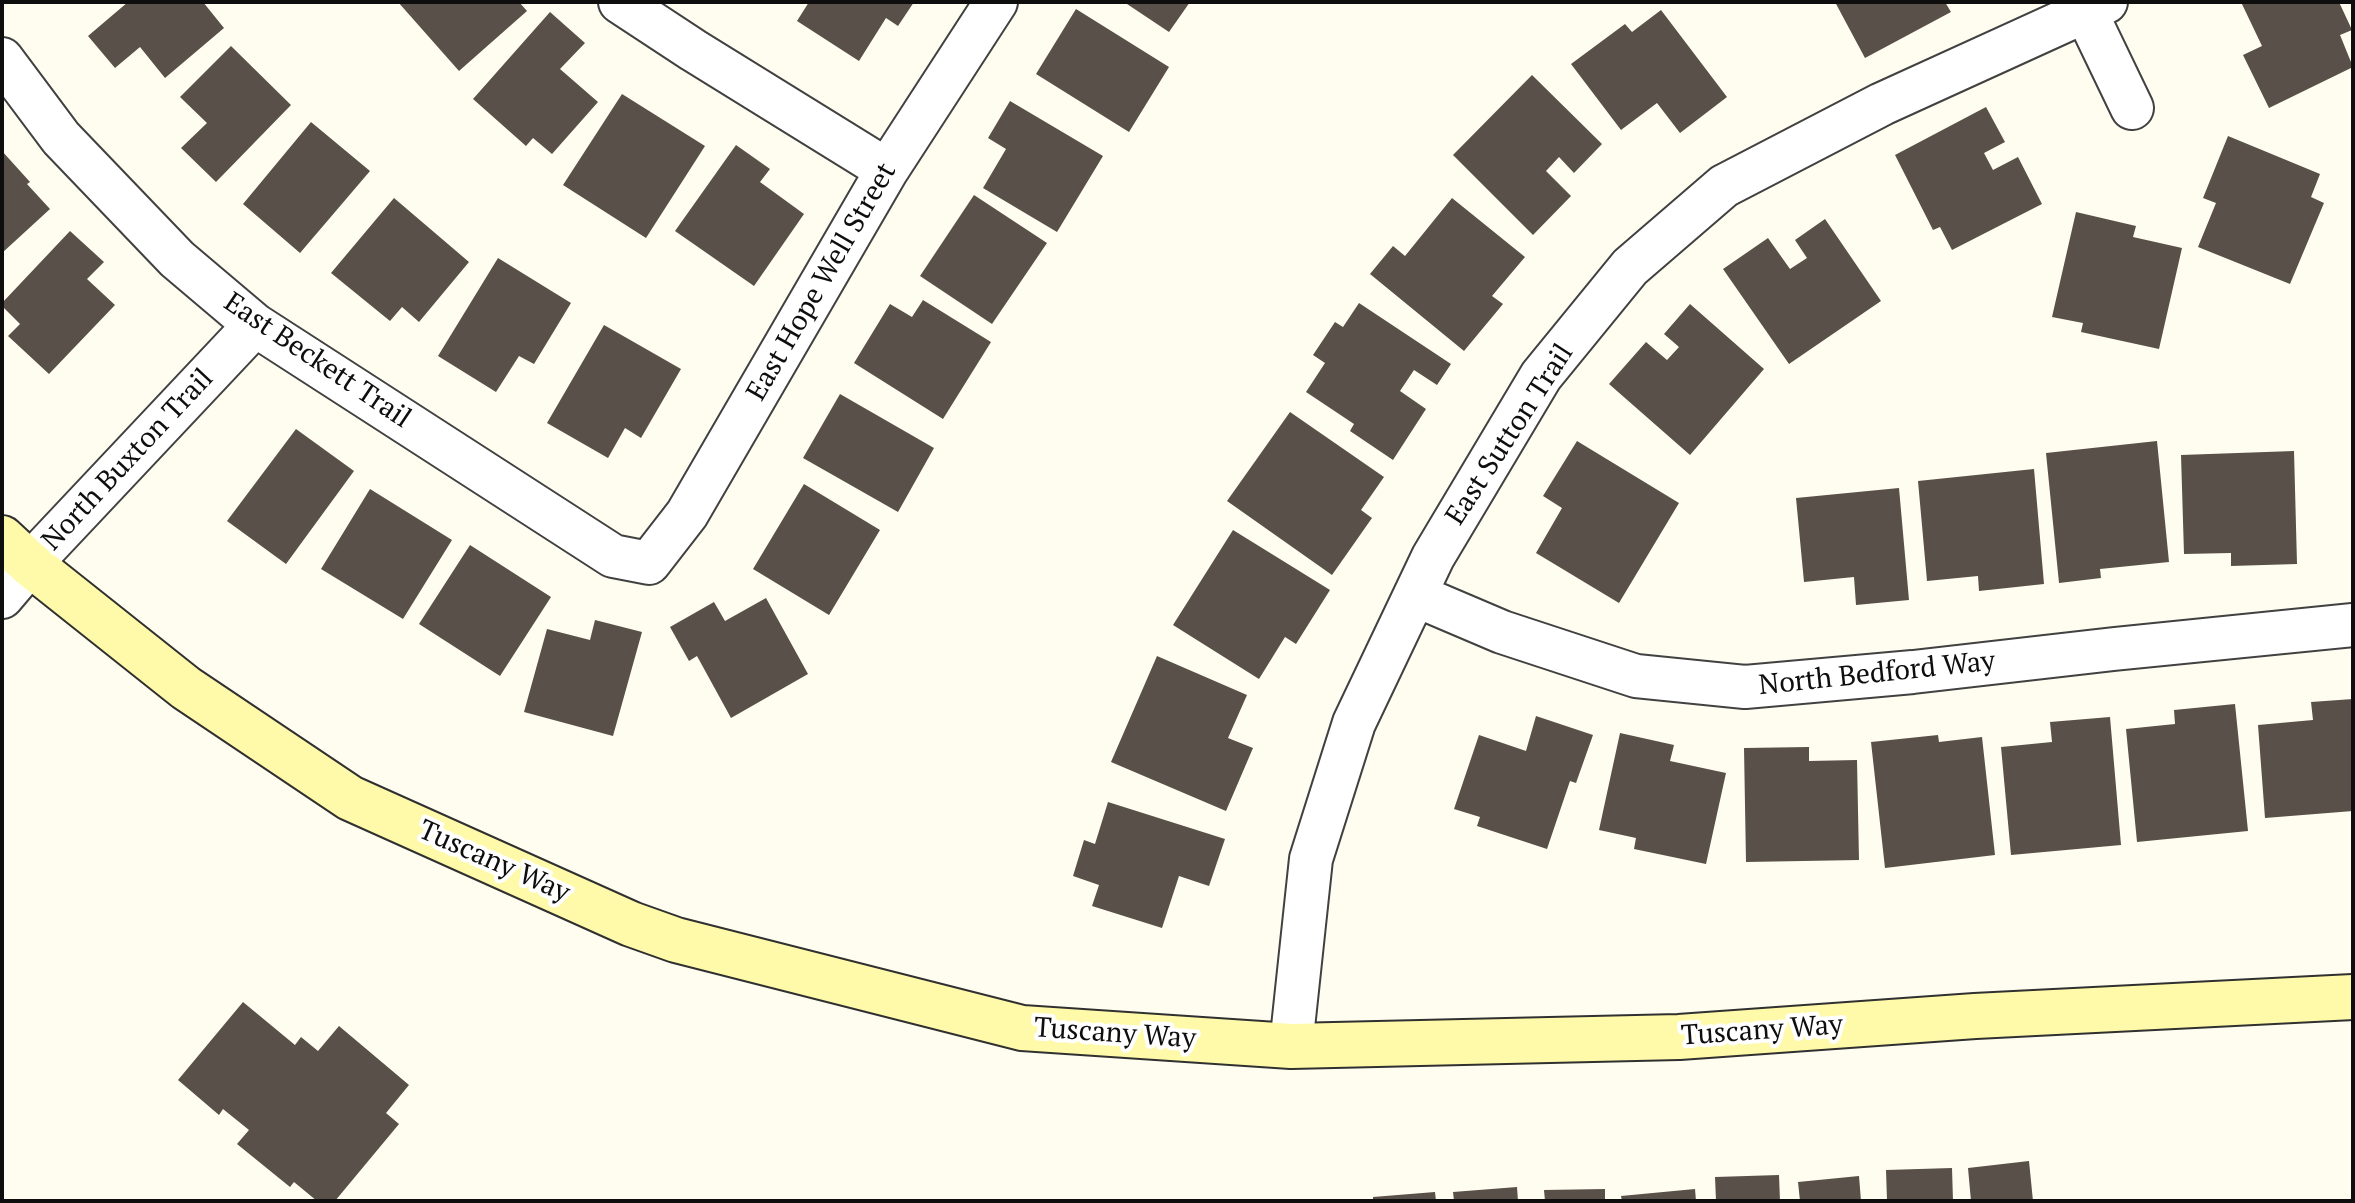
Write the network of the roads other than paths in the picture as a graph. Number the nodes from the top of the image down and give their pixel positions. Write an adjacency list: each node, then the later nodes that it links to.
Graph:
1 (620, 2): 6 (street)
2 (996, 2): 6 (street, East Hope Well Street)
3 (2091, 5): 5 (street); 10 (street, East Sutton Trail)
4 (2, 59): 7 (street, East Beckett Trail)
5 (2132, 108)
6 (887, 170): 9 (street, East Hope Well Street)
7 (255, 325): 8 (street, North Buxton Trail); 9 (street, East Beckett Trail)
8 (16, 551): 11 (street, North Buxton Trail); 14 (street, Tuscany Way)
9 (649, 563)
10 (1415, 595): 12 (street, North Bedford Way); 14 (street, East Sutton Trail)
11 (2, 597)
12 (2353, 625)
13 (2353, 997): 14 (street, Tuscany Way)
14 (1291, 1046)

